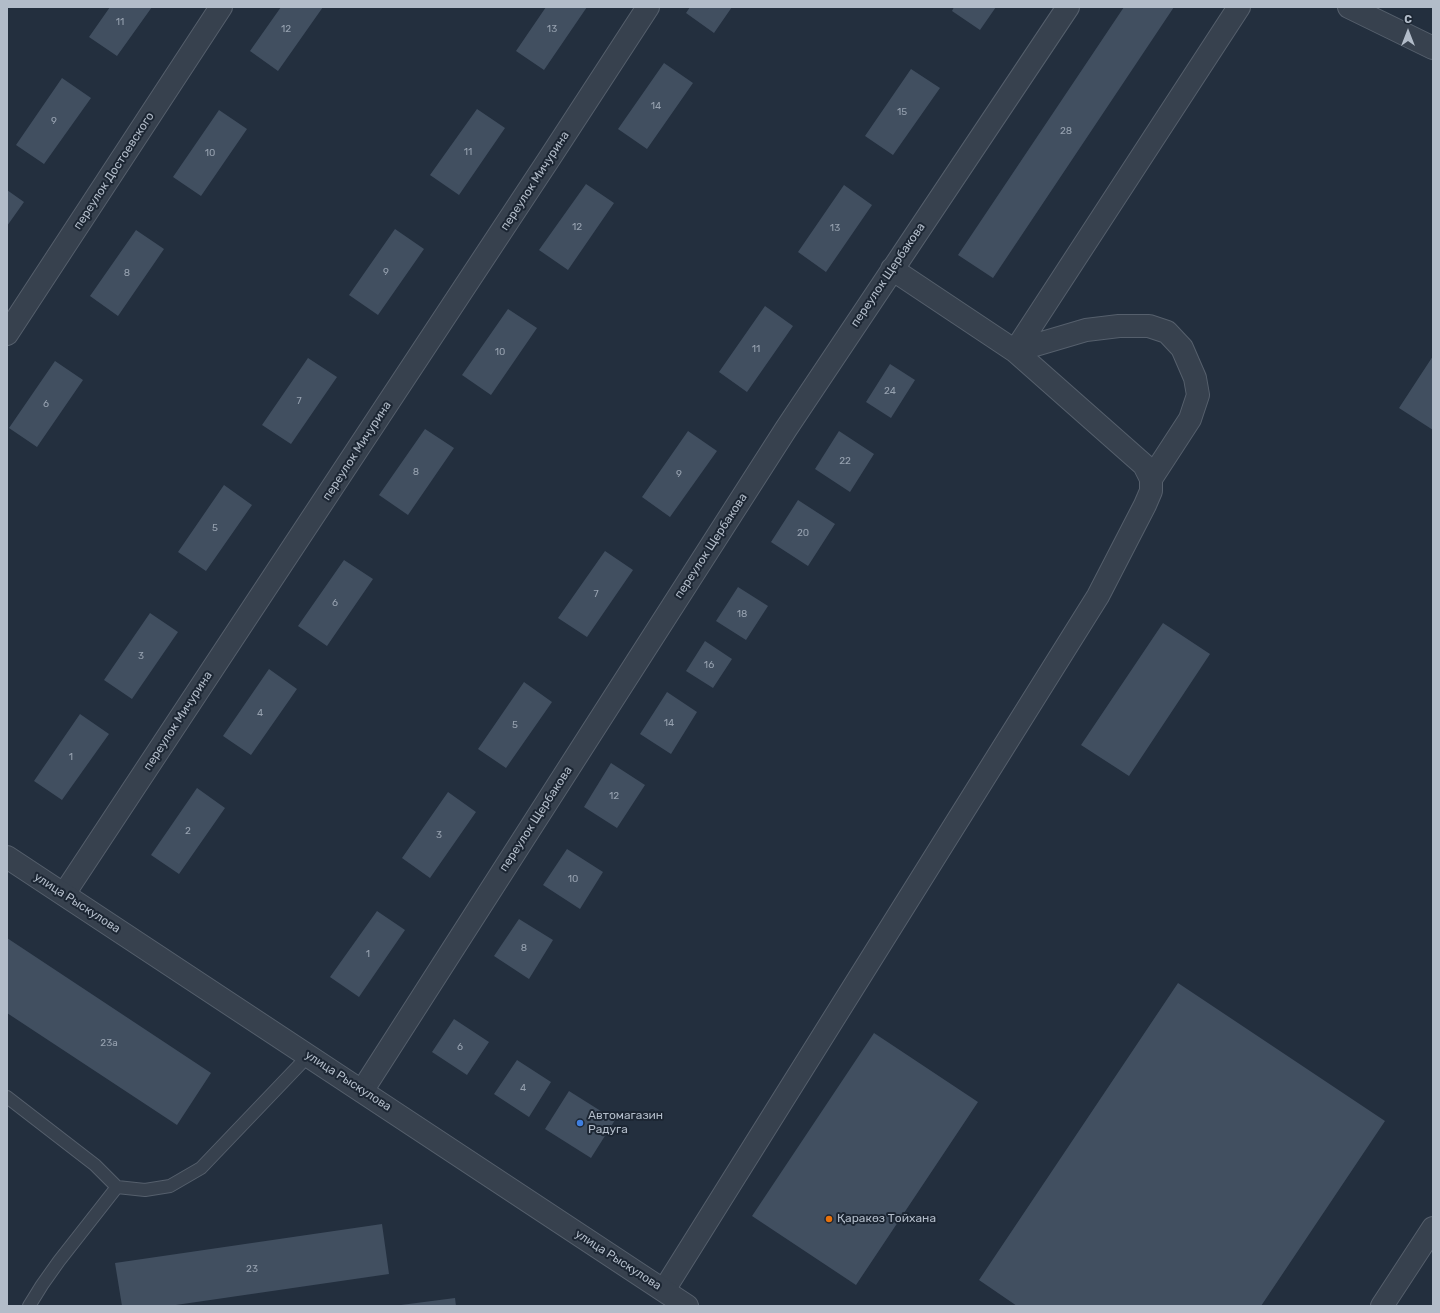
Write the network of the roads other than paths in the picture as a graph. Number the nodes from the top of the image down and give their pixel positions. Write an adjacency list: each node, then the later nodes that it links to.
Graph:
1 (221, 7): 8 (street, переулок Достоевского)
2 (648, 7): 12 (street, переулок Мичурина)
3 (1068, 7): 7 (street, переулок Щербакова)
4 (1239, 7): 9 (street)
5 (1349, 7): 6 (street)
6 (1433, 48)
7 (892, 269): 9 (street); 14 (street, переулок Щербакова)
8 (7, 334)
9 (1015, 351): 10 (street); 10 (street)
10 (1151, 478): 18 (street)
11 (7, 857): 12 (street, улица Рыскулова)
12 (64, 894): 13 (street, улица Рыскулова)
13 (309, 1056): 14 (street, улица Рыскулова); 16 (lane)
14 (362, 1091): 18 (street, улица Рыскулова)
15 (7, 1097): 16 (lane)
16 (117, 1187): 19 (lane)
17 (1433, 1228): 21 (street)
18 (664, 1290): 20 (street, улица Рыскулова)
19 (29, 1306)
20 (687, 1306)
21 (1382, 1306)

